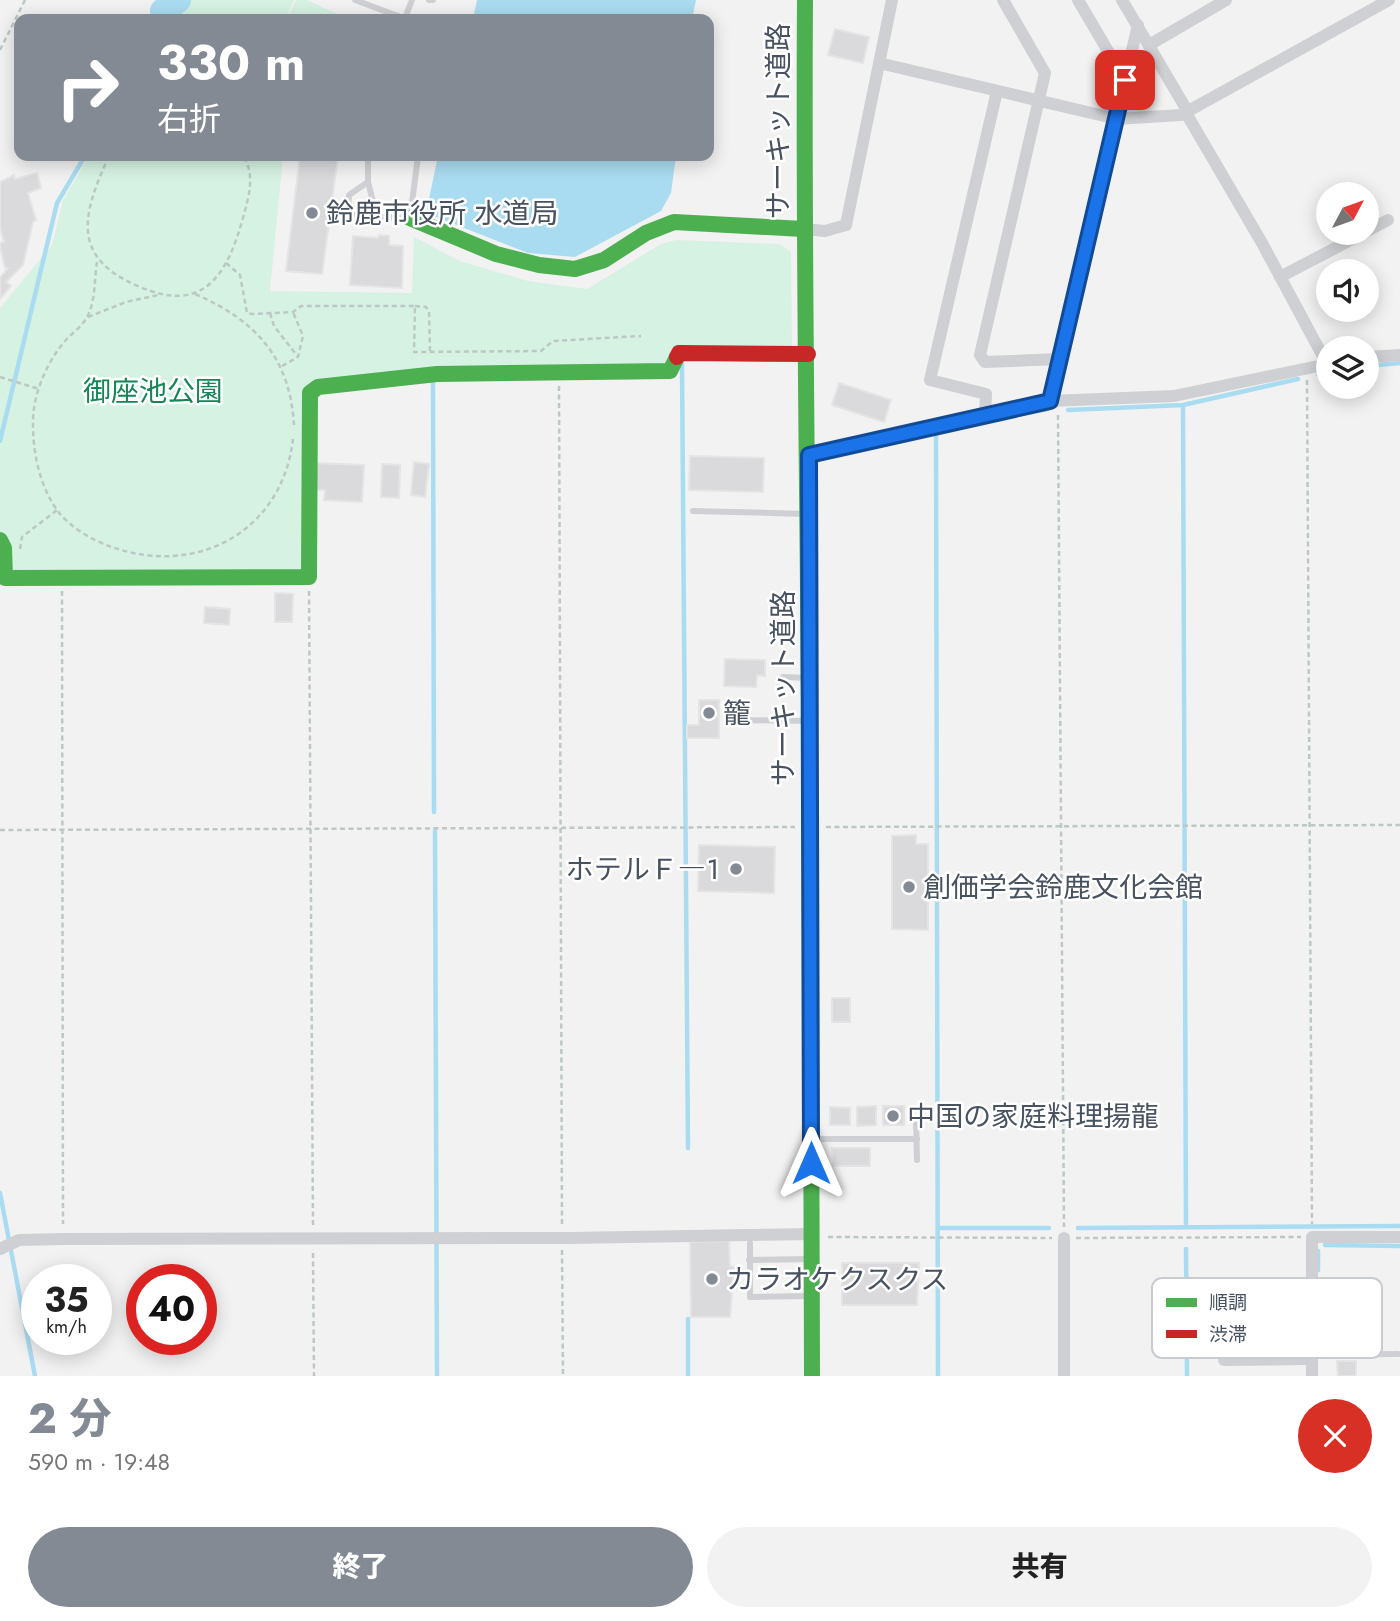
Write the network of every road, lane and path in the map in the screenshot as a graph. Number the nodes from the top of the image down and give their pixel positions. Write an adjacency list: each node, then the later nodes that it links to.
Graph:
1 (355, 0): 9 (lane)
2 (804, 0): 29 (street, サーキット道路)
3 (892, 0): 14 (street)
4 (1003, 0): 17 (street)
5 (1078, 0): 15 (street)
6 (1122, 0): 11 (street)
7 (1226, 0): 12 (street)
8 (1389, 0): 18 (street)
9 (393, 14)
10 (14, 22): 13 (path)
11 (1138, 25): 12 (street); 15 (street)
12 (1149, 45): 18 (street)
13 (0, 50)
14 (879, 64): 16 (street); 29 (street)
15 (1125, 80): 19 (street)
16 (997, 91): 17 (street); 57 (street)
17 (1039, 101): 19 (street); 49 (street)
18 (1187, 113): 19 (street); 33 (street)
19 (1117, 119): 49 (street)
20 (107, 161): 31 (path)
21 (246, 161): 32 (path)
22 (368, 161): 24 (lane)
23 (417, 161): 26 (lane)
24 (368, 182): 25 (lane); 25 (lane)
25 (377, 217): 26 (lane)
26 (410, 218): 29 (street)
27 (1388, 220): 28 (street)
28 (1379, 225)
29 (803, 229): 45 (street, サーキット道路)
30 (1340, 245): 33 (street)
31 (97, 262): 35 (path); 40 (path)
32 (226, 263): 34 (path); 38 (path)
33 (1280, 277): 43 (street)
34 (195, 294): 35 (path); 41 (path)
35 (158, 295): 40 (path)
36 (415, 306): 37 (path); 44 (path); 44 (path)
37 (293, 312): 39 (path); 48 (path)
38 (247, 313): 39 (path); 41 (path)
39 (270, 313): 48 (path)
40 (87, 318): 55 (path)
41 (241, 320): 50 (path)
42 (641, 336): 44 (path)
43 (1316, 342)
44 (430, 352)
45 (808, 354): 53 (street); 60 (street, サーキット道路)
46 (1400, 355): 47 (street)
47 (1379, 356)
48 (298, 357): 50 (path)
49 (1061, 359): 56 (street)
50 (281, 366): 58 (path)
51 (1316, 367): 52 (street)
52 (1307, 369): 56 (street); 74 (path)
53 (559, 372): 67 (street); 75 (path)
54 (0, 377): 55 (path)
55 (39, 389): 61 (path)
56 (1054, 401): 57 (street); 72 (path)
57 (985, 414): 60 (street)
58 (294, 427)
59 (293, 438): 61 (path)
60 (809, 455): 63 (street, サーキット道路)
61 (57, 510): 66 (path)
62 (693, 511): 63 (lane)
63 (809, 514): 69 (street, サーキット道路)
64 (0, 540): 66 (street)
65 (62, 577): 66 (street); 67 (street); 78 (path)
66 (20, 578)
67 (309, 578): 79 (path)
68 (783, 677): 69 (lane)
69 (810, 678): 71 (street, サーキット道路)
70 (735, 720): 71 (lane)
71 (810, 721): 76 (street, サーキット道路)
72 (1060, 825): 74 (path); 76 (path); 90 (path)
73 (1400, 825): 74 (path)
74 (1309, 826): 84 (path)
75 (560, 827): 76 (path); 79 (path); 86 (path)
76 (810, 827): 81 (street, サーキット道路)
77 (0, 830): 78 (path)
78 (64, 830): 79 (path); 91 (path)
79 (312, 830): 89 (path)
80 (916, 1118): 82 (lane)
81 (811, 1139): 82 (lane); 85 (street, サーキット道路)
82 (917, 1139): 83 (lane)
83 (917, 1160)
84 (1311, 1217)
85 (811, 1234): 86 (street); 90 (path); 94 (street, サーキット道路)
86 (562, 1237): 89 (street); 104 (path)
87 (1311, 1237): 88 (street); 90 (path); 96 (street)
88 (1400, 1237)
89 (313, 1238): 91 (street); 103 (path)
90 (1064, 1238): 106 (street)
91 (63, 1239): 93 (street)
92 (750, 1242): 95 (lane)
93 (0, 1249)
94 (811, 1259): 95 (lane); 97 (street, サーキット道路)
95 (750, 1260): 97 (lane)
96 (1311, 1278)
97 (812, 1296): 105 (street, サーキット道路)
98 (1398, 1354): 99 (lane)
99 (1382, 1355)
100 (1282, 1358): 102 (street)
101 (1311, 1358): 107 (street)
102 (1224, 1360)
103 (314, 1376)
104 (563, 1376)
105 (812, 1376)
106 (1064, 1376)
107 (1312, 1376)

